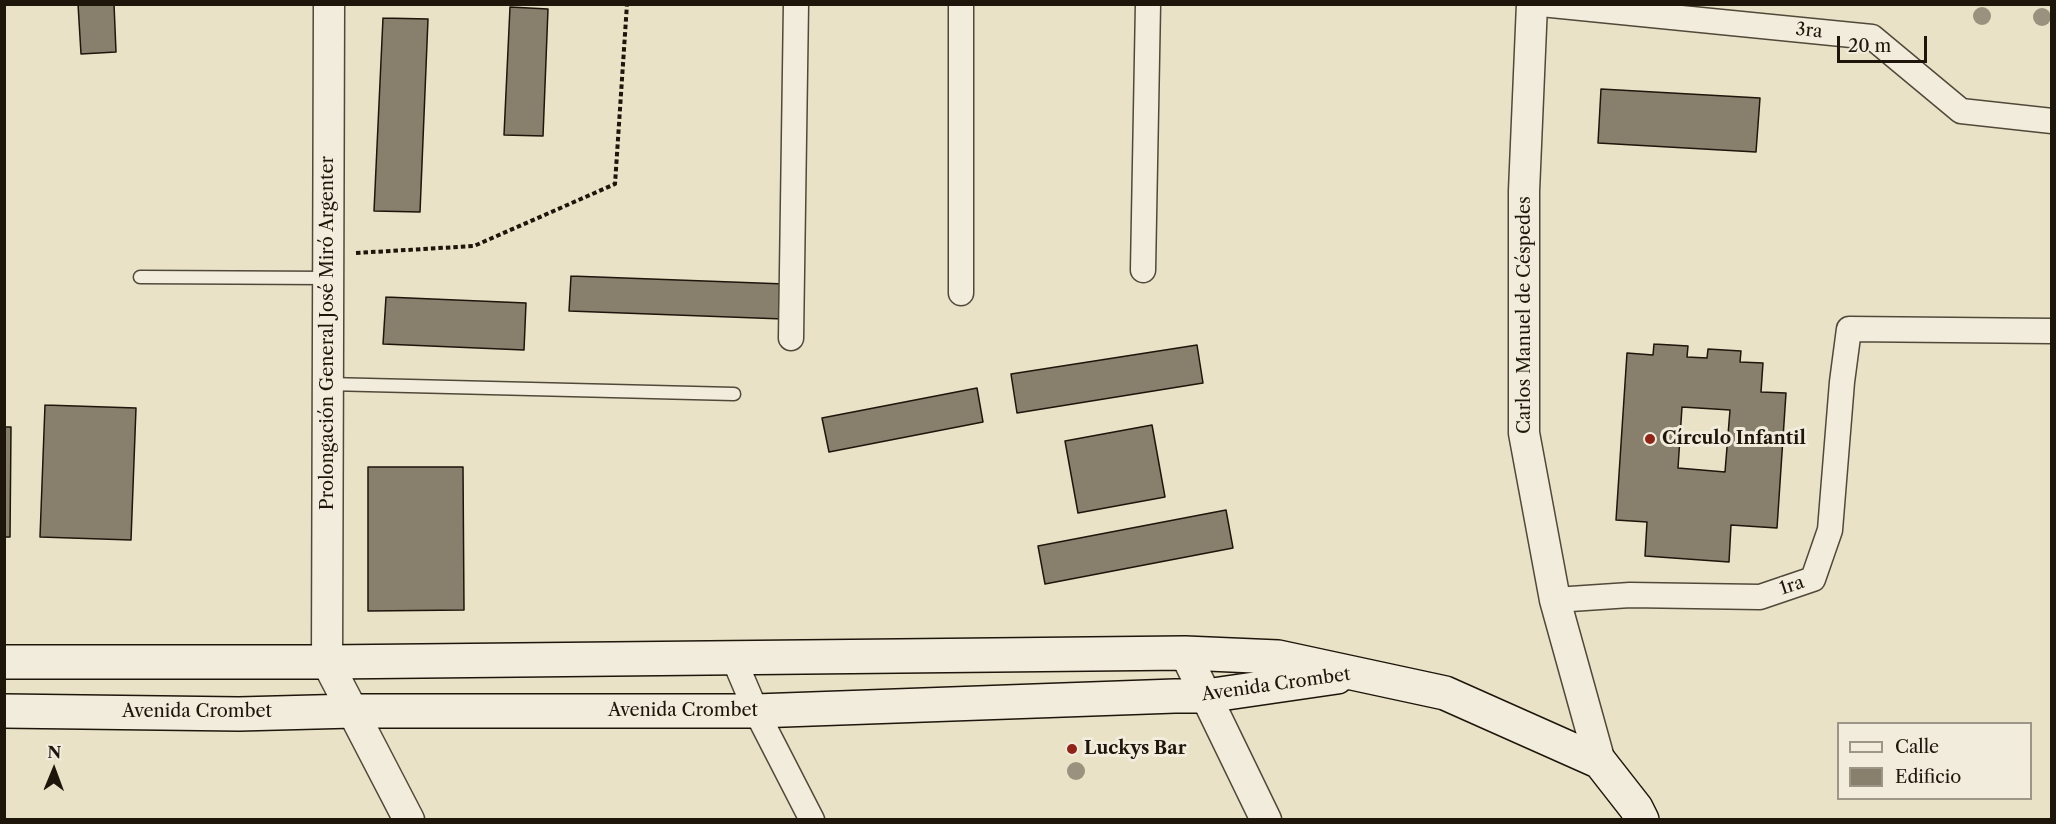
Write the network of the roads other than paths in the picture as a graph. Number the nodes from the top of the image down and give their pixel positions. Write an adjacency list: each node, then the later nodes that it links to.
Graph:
1 (329, 4): 8 (street, Prolongación General José Miró Argenter)
2 (795, 4): 13 (street)
3 (961, 4): 11 (street)
4 (1148, 4): 9 (street)
5 (1532, 4): 16 (street, Carlos Manuel de Céspedes)
6 (1541, 4): 7 (street, 3ra)
7 (2052, 121)
8 (329, 266): 10 (lane); 14 (street, Prolongación General José Miró Argenter)
9 (1143, 270)
10 (140, 277)
11 (961, 293)
12 (2052, 331): 16 (street, 1ra)
13 (791, 338)
14 (328, 384): 15 (lane); 20 (street, Prolongación General José Miró Argenter)
15 (734, 394)
16 (1555, 600): 26 (street, Carlos Manuel de Céspedes)
17 (1185, 653): 18 (main road, Avenida Crombet); 21 (main road, Avenida Crombet); 22 (street)
18 (733, 657): 20 (main road, Avenida Crombet); 25 (street)
19 (4, 662): 20 (main road, Avenida Crombet)
20 (327, 662): 24 (street)
21 (1359, 673): 22 (main road, Avenida Crombet); 26 (main road, Avenida Crombet)
22 (1206, 696): 25 (main road, Avenida Crombet); 29 (street)
23 (4, 711): 24 (main road, Avenida Crombet)
24 (353, 711): 25 (main road, Avenida Crombet); 27 (street)
25 (756, 711): 28 (street)
26 (1600, 762): 30 (main road, Carlos Manuel de Céspedes)
27 (409, 819)
28 (812, 819)
29 (1266, 819)
30 (1642, 819)

